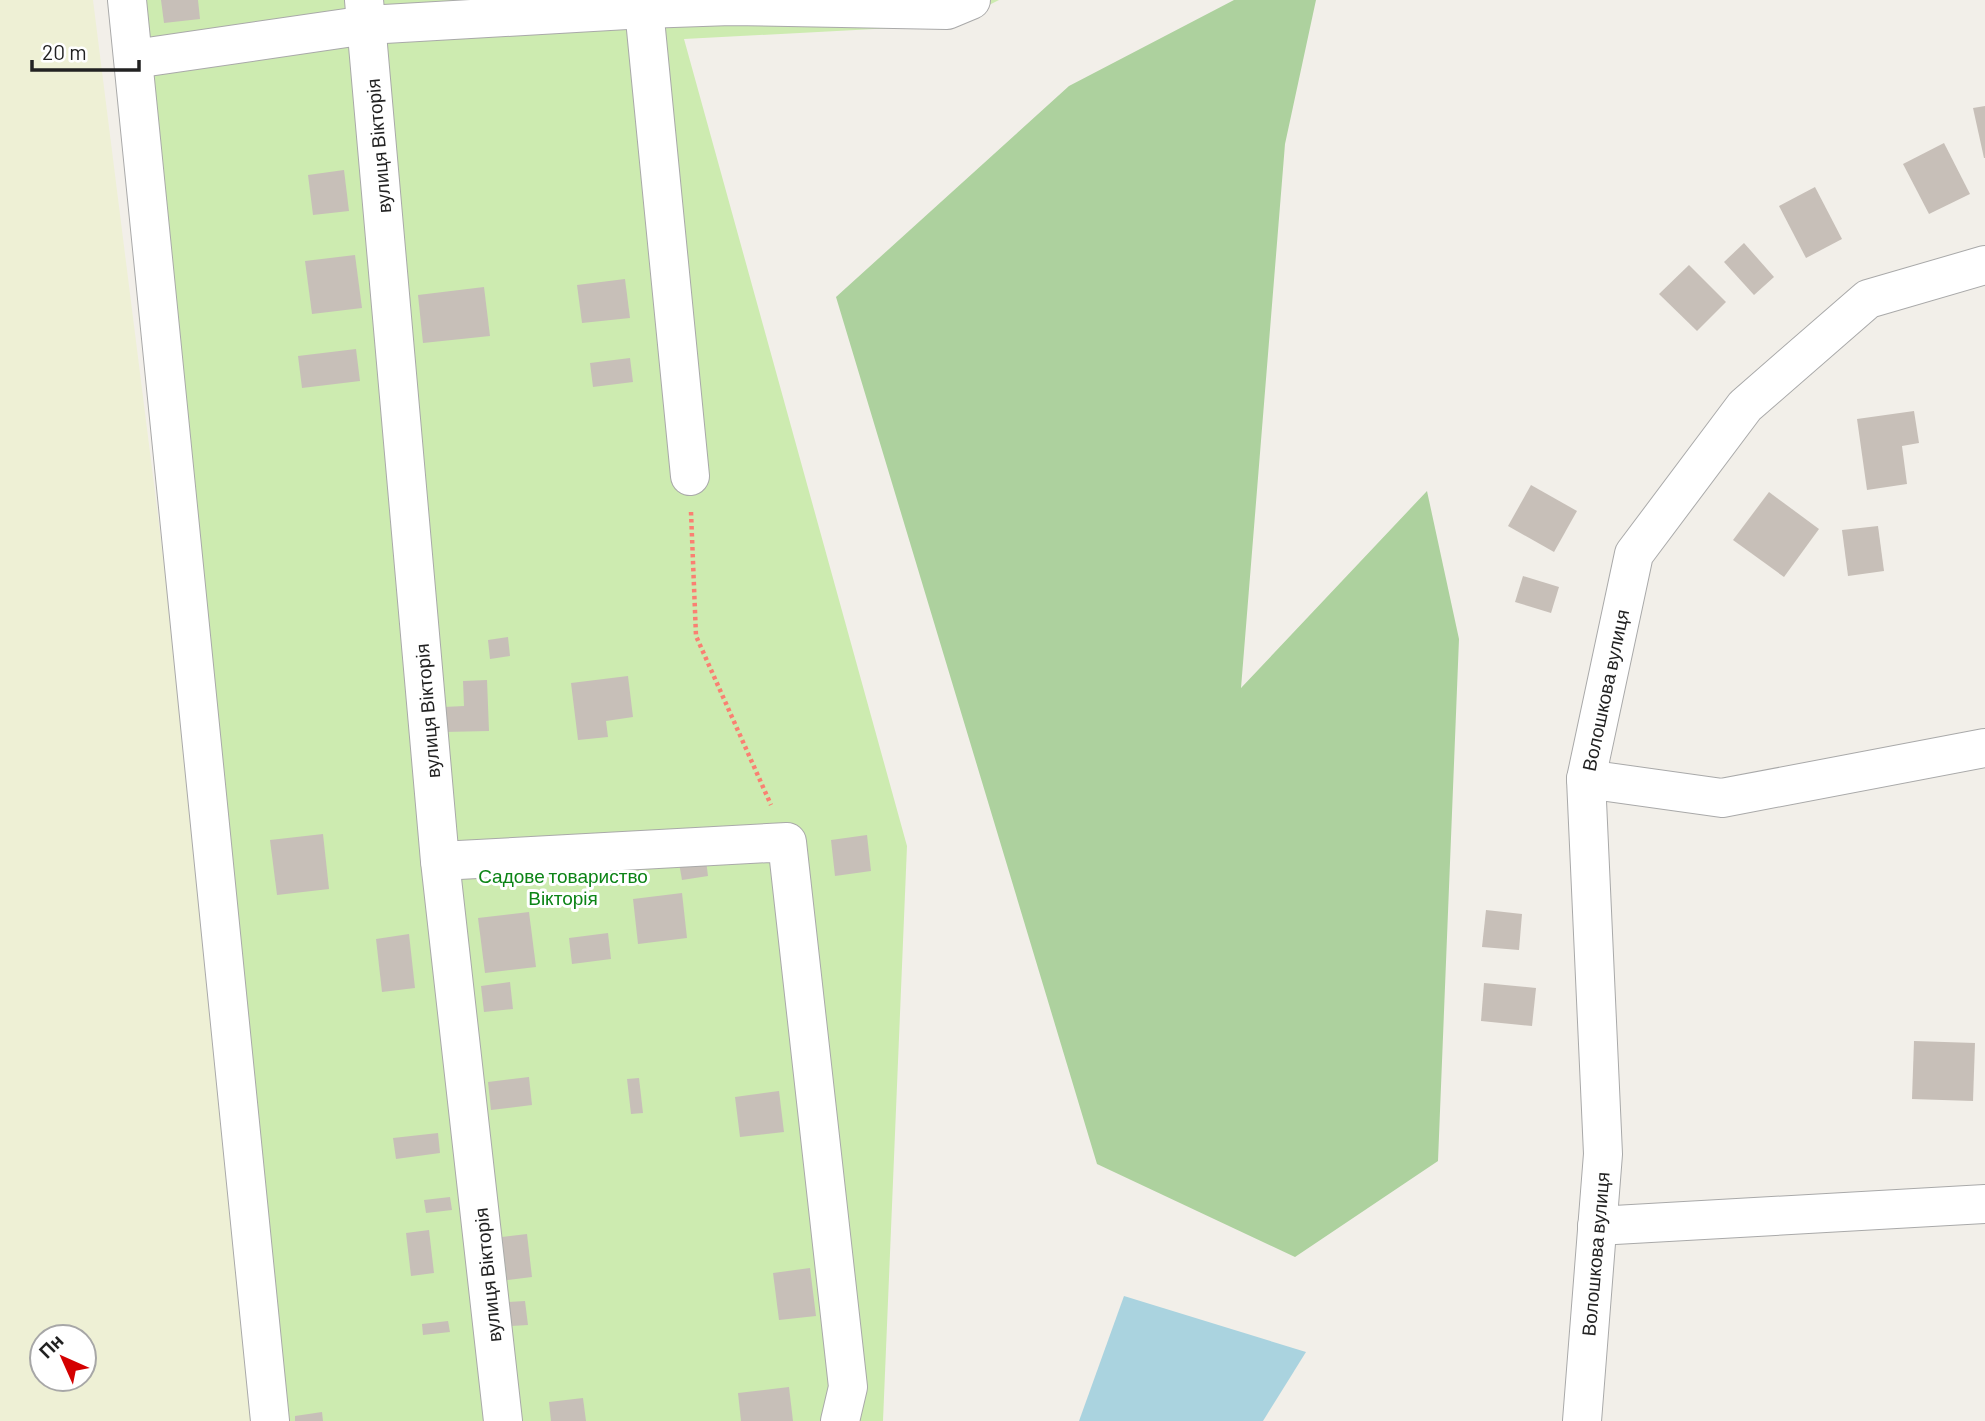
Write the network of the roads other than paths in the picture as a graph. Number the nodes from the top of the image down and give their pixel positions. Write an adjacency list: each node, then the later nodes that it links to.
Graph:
1 (127, 0): 6 (street)
2 (971, 0): 3 (street)
3 (730, 3): 4 (street)
4 (645, 9): 5 (street); 8 (street)
5 (366, 13): 6 (street); 11 (street, вулиця Вікторія)
6 (134, 59): 14 (street)
7 (1985, 265): 10 (street, Волошкова вулиця)
8 (690, 476)
9 (1985, 748): 10 (street)
10 (1586, 779): 13 (street, Волошкова вулиця)
11 (440, 861): 15 (street, вулиця Вікторія); 16 (street)
12 (1985, 1204): 13 (street)
13 (1597, 1226): 17 (street, Волошкова вулиця)
14 (270, 1421)
15 (503, 1421)
16 (840, 1421)
17 (1582, 1421)

